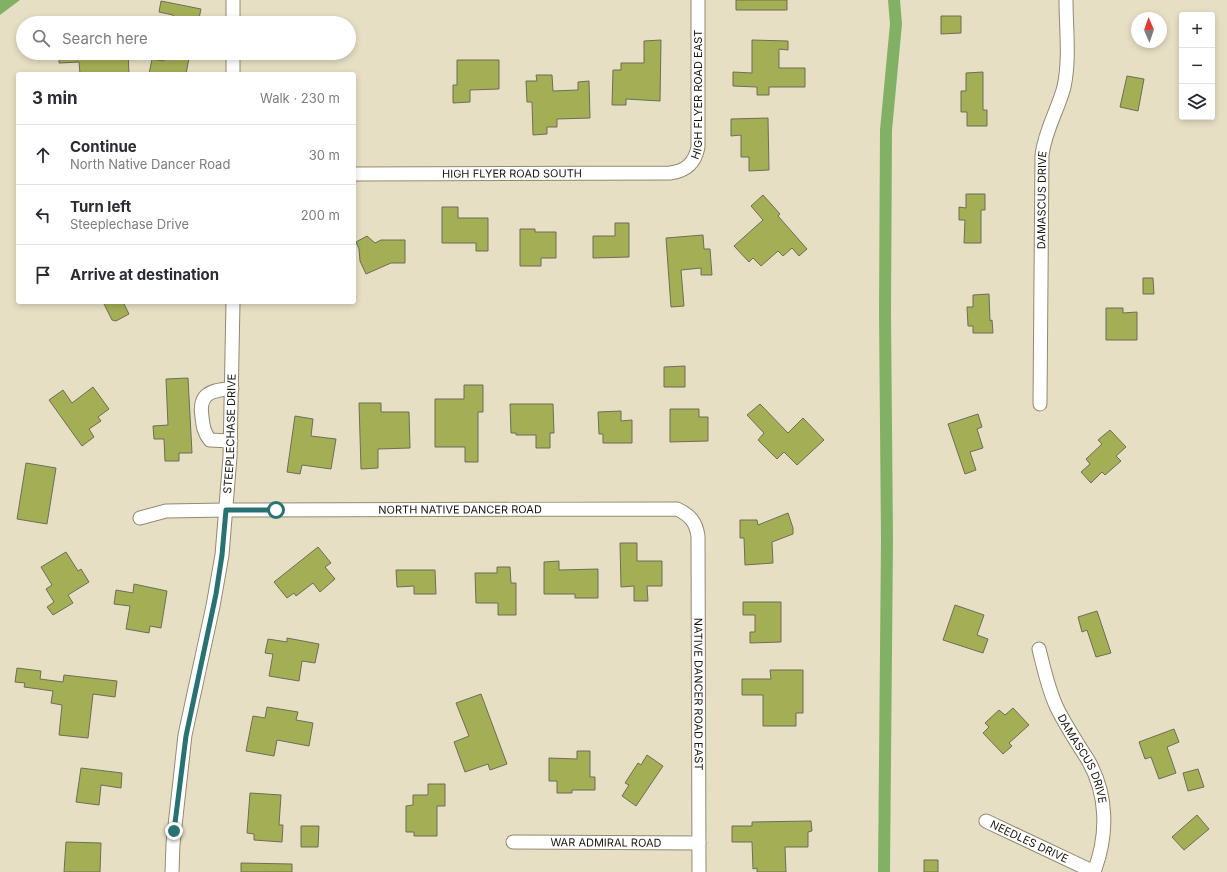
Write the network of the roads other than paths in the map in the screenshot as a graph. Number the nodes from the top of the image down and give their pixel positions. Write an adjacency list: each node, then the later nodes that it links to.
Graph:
1 (234, 0): 4 (street)
2 (698, 0): 7 (street, HIGH FLYER ROAD EAST)
3 (1066, 0): 11 (street, DAMASCUS DRIVE)
4 (233, 16)
5 (233, 60): 6 (street)
6 (233, 72)
7 (670, 173): 8 (street, HIGH FLYER ROAD SOUTH)
8 (356, 174)
9 (233, 304): 10 (street, STEEPLECHASE DRIVE)
10 (232, 388): 12 (street, STEEPLECHASE DRIVE); 12 (street)
11 (1040, 404)
12 (231, 441): 13 (street, STEEPLECHASE DRIVE)
13 (226, 510): 14 (street, NORTH NATIVE DANCER ROAD); 15 (street, NORTH NATIVE DANCER ROAD); 20 (street, STEEPLECHASE DRIVE)
14 (140, 518)
15 (691, 518): 19 (street, NATIVE DANCER ROAD EAST)
16 (1039, 649): 22 (street, DAMASCUS DRIVE)
17 (986, 820): 22 (street, NEEDLES DRIVE)
18 (514, 842): 19 (street, WAR ADMIRAL ROAD)
19 (699, 844): 21 (street, NATIVE DANCER ROAD EAST)
20 (172, 872)
21 (699, 872)
22 (1094, 872)

